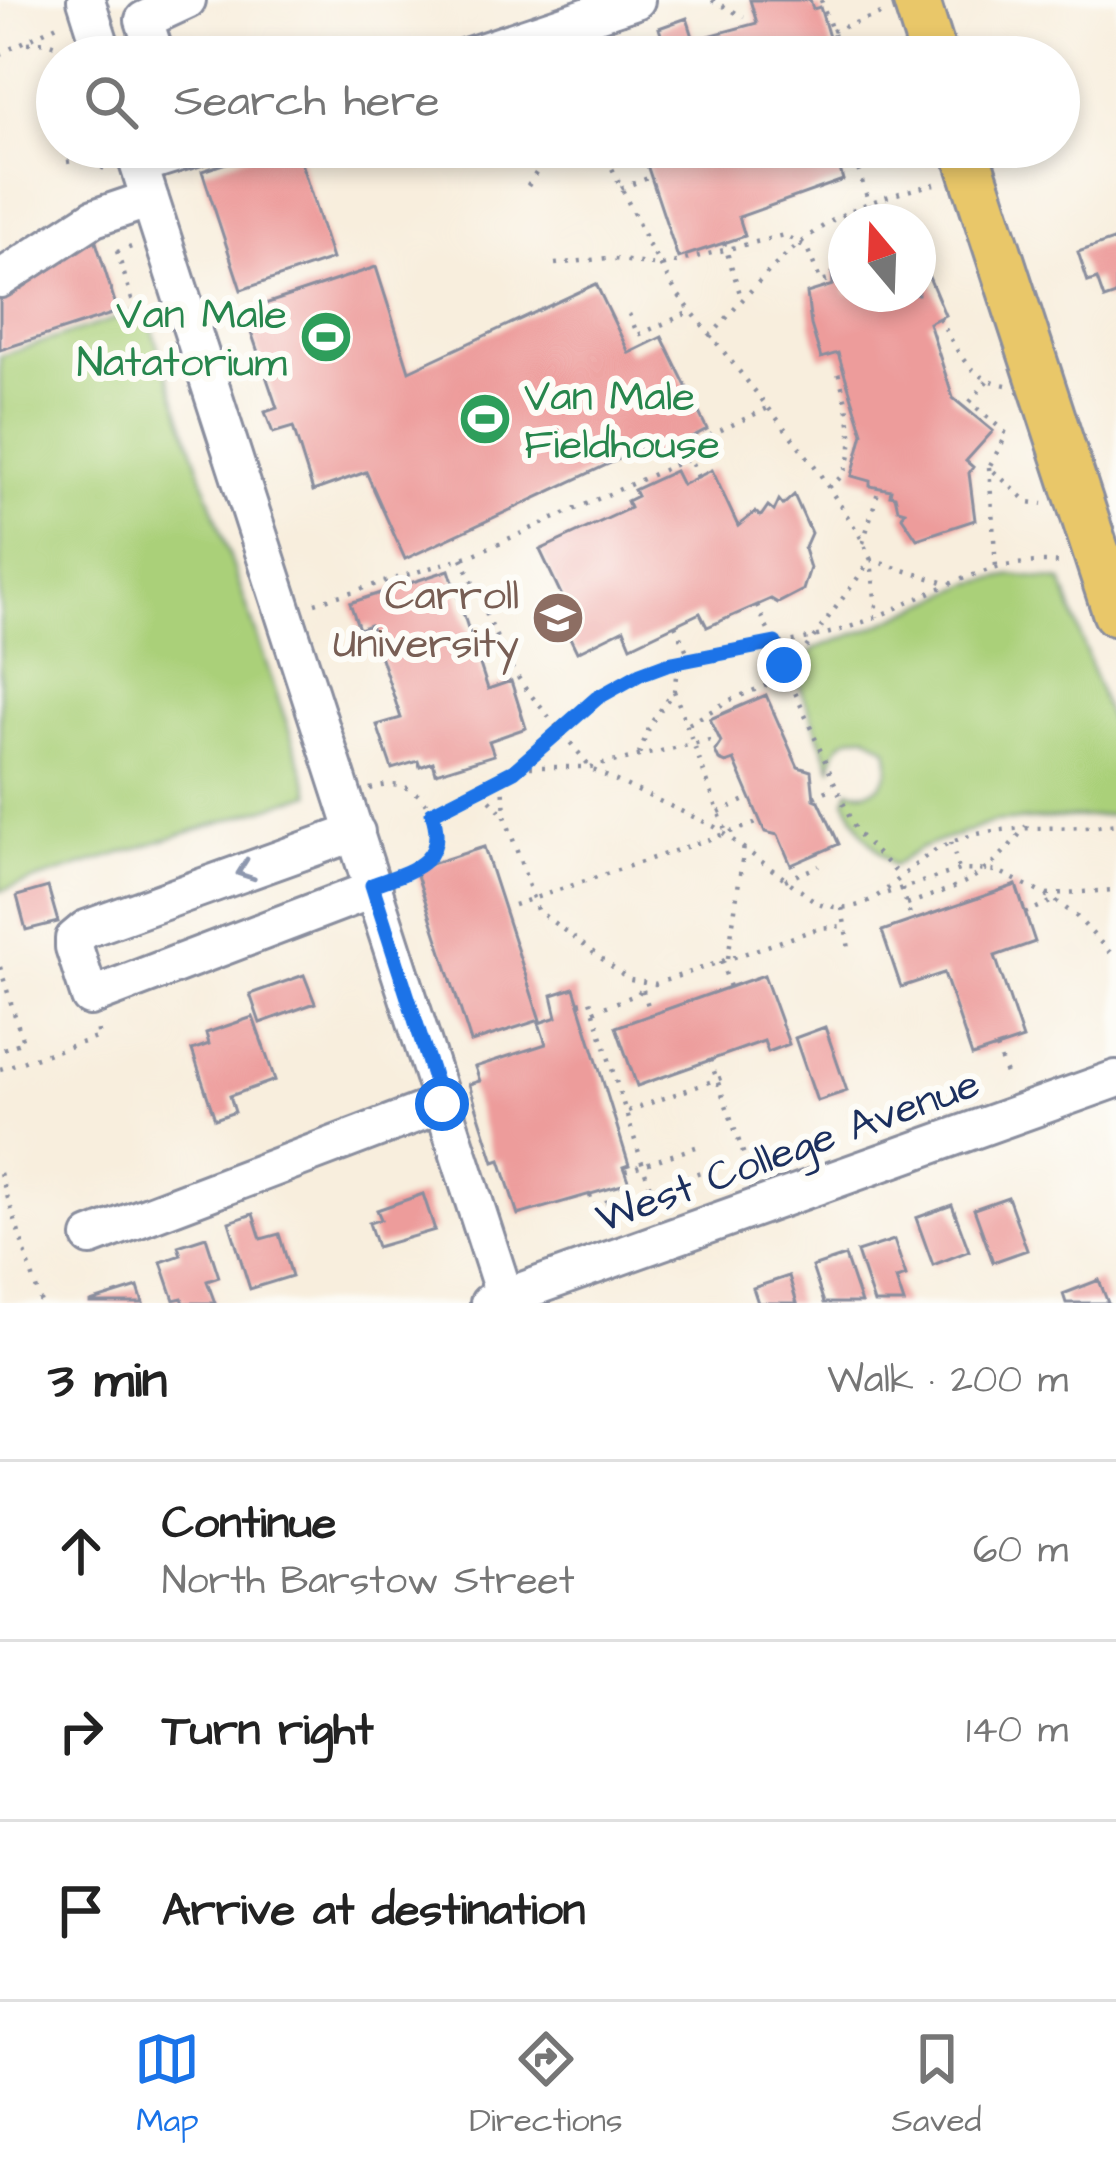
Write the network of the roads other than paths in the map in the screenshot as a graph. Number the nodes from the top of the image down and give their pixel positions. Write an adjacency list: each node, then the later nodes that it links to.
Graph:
1 (187, 0): 4 (street)
2 (636, 0): 5 (street)
3 (900, 6): 6 (main road)
4 (149, 36)
5 (529, 36)
6 (920, 36)
7 (952, 168): 10 (main road)
8 (141, 170): 9 (street); 11 (street)
9 (0, 279)
10 (1113, 592)
11 (350, 815): 12 (street); 12 (street, one-way to 12)
12 (373, 887): 14 (street)
13 (1116, 1079): 16 (street, West College Avenue)
14 (442, 1104): 15 (street); 16 (street)
15 (91, 1237)
16 (497, 1300)

